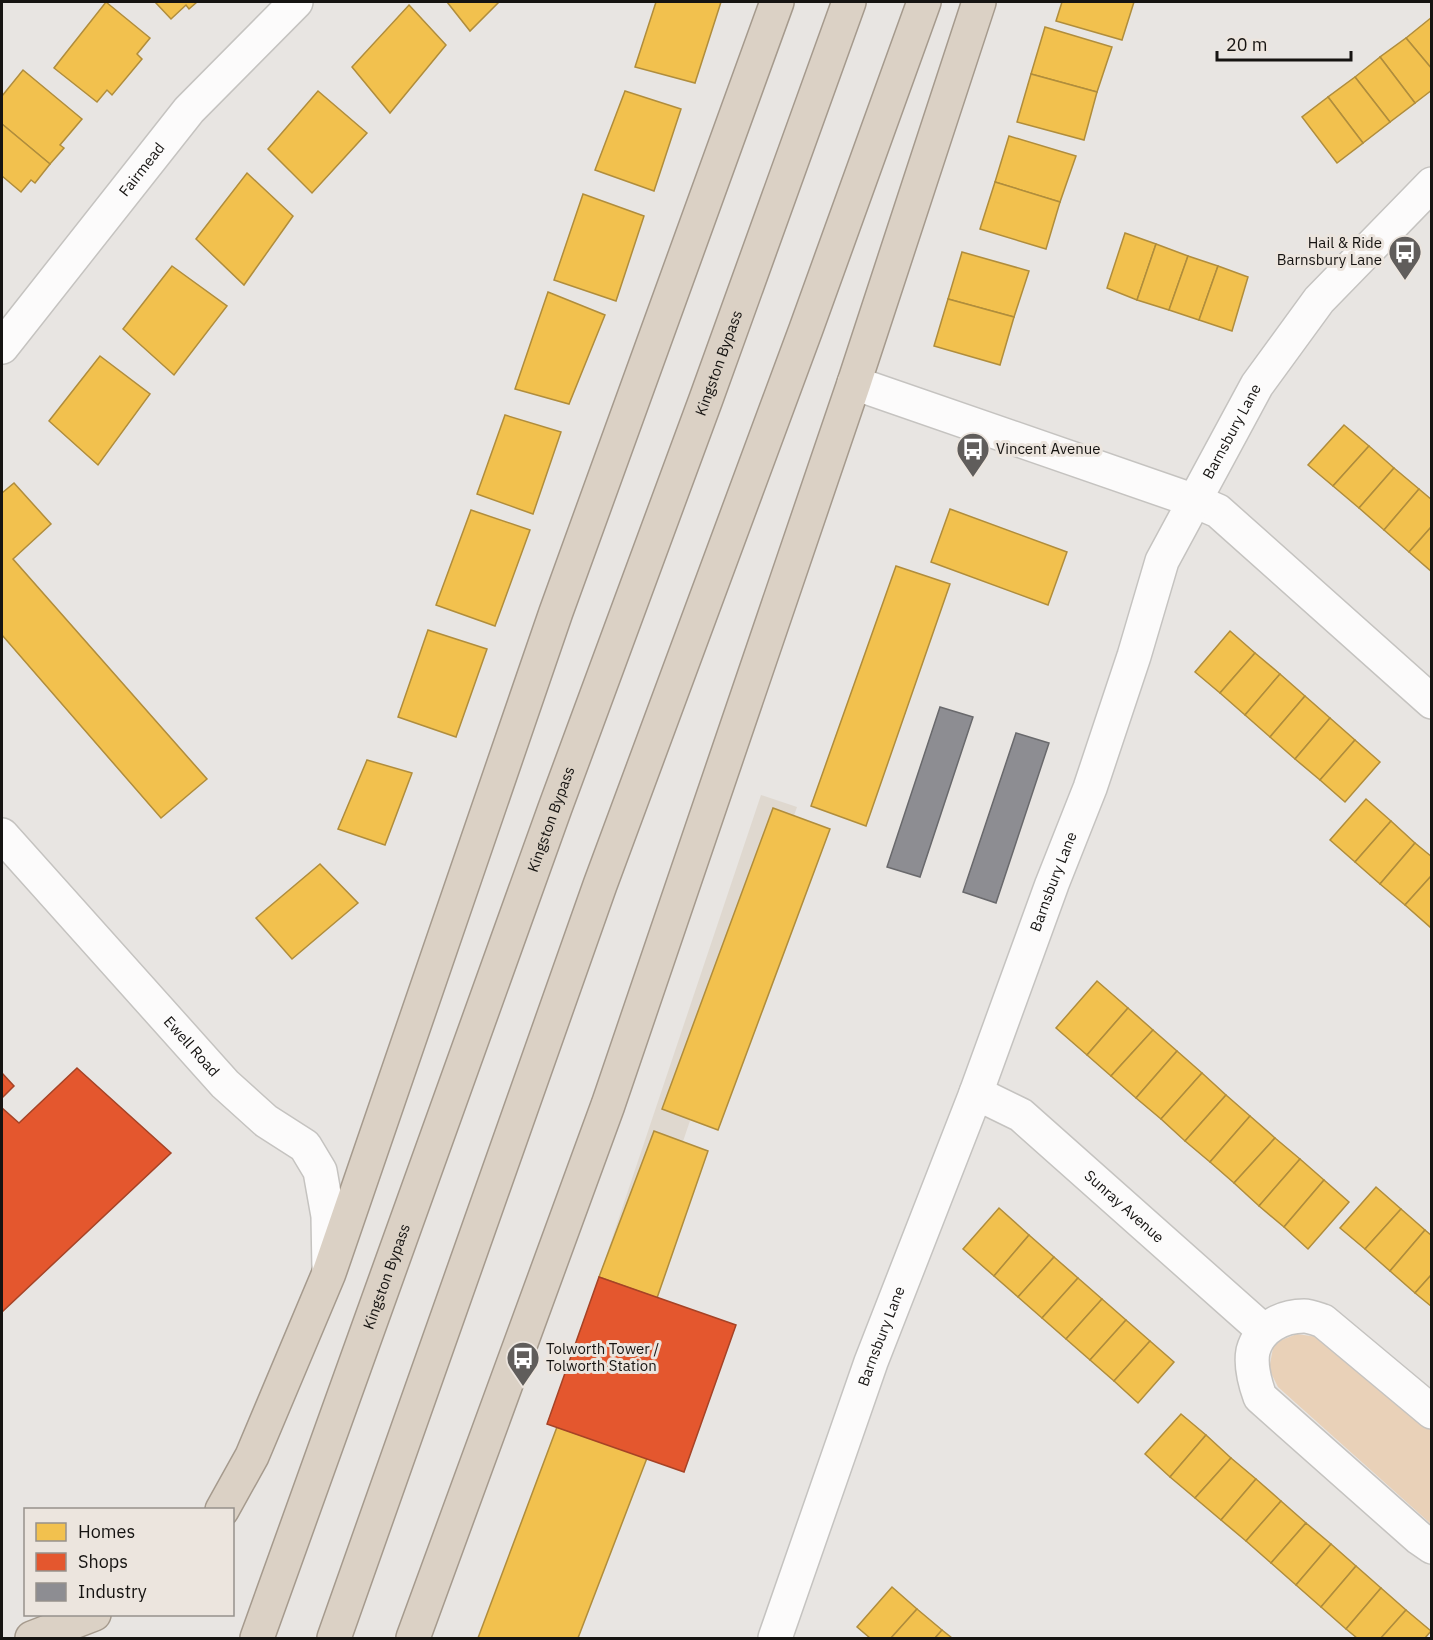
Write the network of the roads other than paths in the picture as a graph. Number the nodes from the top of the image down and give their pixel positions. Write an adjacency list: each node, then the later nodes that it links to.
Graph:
1 (296, 2): 7 (street, Fairmead)
2 (777, 2): 13 (highway)
3 (849, 2): 21 (highway, Kingston Bypass)
4 (924, 2): 22 (highway)
5 (979, 2): 8 (highway)
6 (1431, 184): 9 (street, Barnsbury Lane)
7 (2, 347)
8 (854, 383): 9 (street); 23 (highway)
9 (1195, 501): 10 (street); 12 (street, Barnsbury Lane)
10 (1431, 702)
11 (2, 835): 13 (street, Ewell Road)
12 (976, 1093): 14 (street, Sunray Avenue); 24 (street, Barnsbury Lane)
13 (329, 1273): 16 (highway)
14 (1264, 1331): 15 (street); 17 (street)
15 (1431, 1412)
16 (223, 1508)
17 (1431, 1547)
18 (89, 1616): 19 (highway)
19 (37, 1637): 20 (highway)
20 (80, 1638)
21 (257, 1638)
22 (334, 1638)
23 (413, 1638)
24 (775, 1638)

